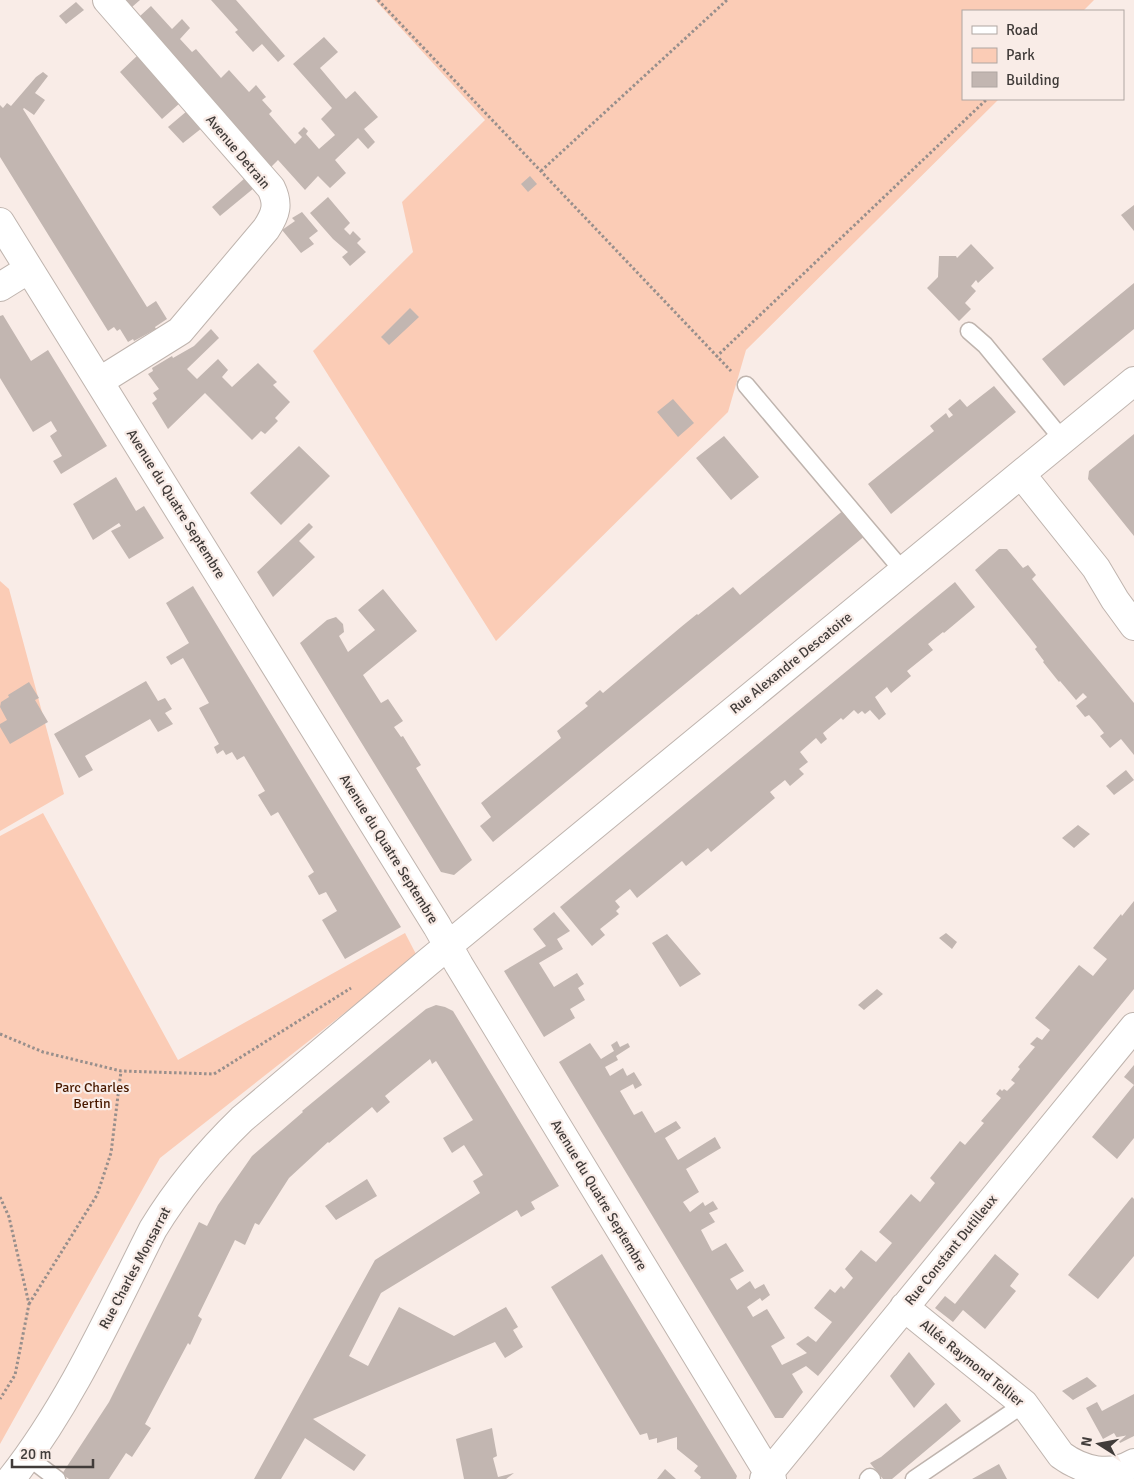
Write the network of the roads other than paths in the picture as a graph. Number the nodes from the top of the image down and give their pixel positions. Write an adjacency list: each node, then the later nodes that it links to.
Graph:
1 (107, 0): 6 (street, Avenue Detrain)
2 (0, 222): 3 (street, Avenue du Quatre Septembre)
3 (29, 269): 4 (street); 6 (street, Avenue du Quatre Septembre)
4 (0, 287)
5 (970, 331): 9 (lane)
6 (100, 381): 13 (street, Avenue du Quatre Septembre)
7 (1134, 381): 9 (street, Rue Alexandre Descatoire)
8 (746, 385): 11 (lane)
9 (1063, 440): 10 (street, Rue Alexandre Descatoire)
10 (1021, 474): 11 (street, Rue Alexandre Descatoire); 12 (street)
11 (903, 571): 13 (street, Rue Alexandre Descatoire)
12 (1134, 626)
13 (449, 946): 17 (street, Rue Charles Monsarrat); 19 (street, Avenue du Quatre Septembre)
14 (1134, 1027): 15 (street, Rue Constant Dutilleux)
15 (904, 1308): 16 (street, Allée Raymond Tellier); 19 (street, Rue Constant Dutilleux)
16 (1024, 1404): 18 (street, Allée Raymond Tellier); 22 (lane)
17 (28, 1457): 20 (street, Rue Charles Monsarrat); 21 (lane)
18 (1134, 1463)
19 (768, 1477)
20 (11, 1479)
21 (56, 1479)
22 (914, 1479)

